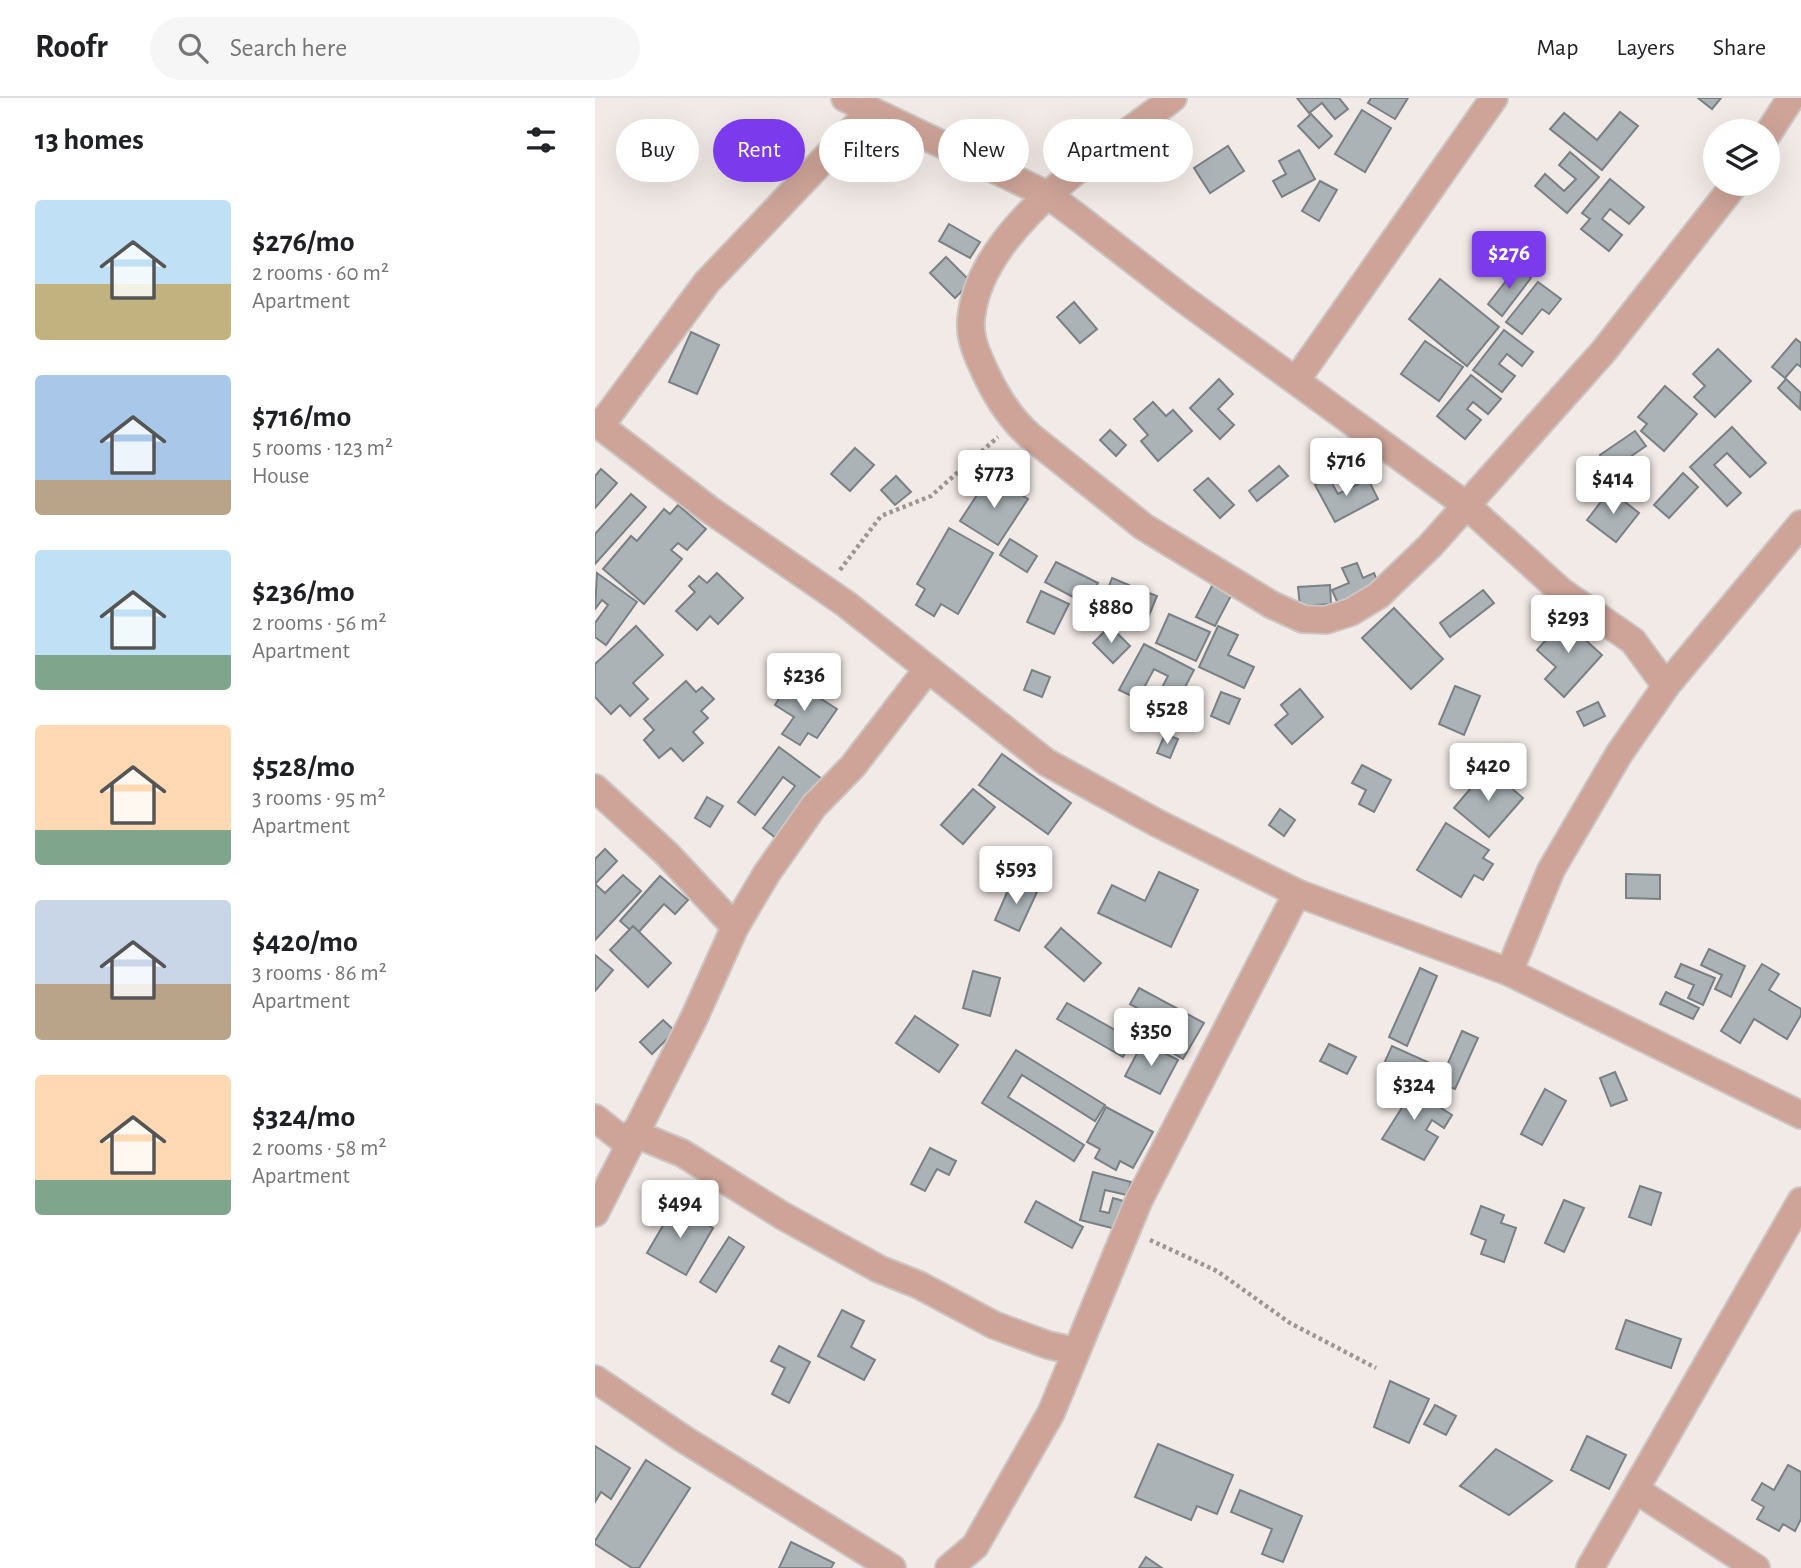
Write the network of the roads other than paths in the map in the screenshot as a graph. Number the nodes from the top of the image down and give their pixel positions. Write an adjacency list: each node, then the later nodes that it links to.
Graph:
1 (845, 98): 5 (street)
2 (1173, 98): 7 (street)
3 (1494, 98): 9 (street)
4 (1791, 98): 6 (street)
5 (871, 110): 7 (street); 10 (street)
6 (1777, 119)
7 (1048, 195): 9 (street); 11 (street)
8 (1726, 196): 11 (street)
9 (1297, 379): 11 (street)
10 (598, 424): 13 (street)
11 (1466, 505): 14 (street)
12 (1801, 524): 14 (street)
13 (927, 670): 16 (street); 17 (street)
14 (1665, 686): 18 (street)
15 (595, 788): 17 (street)
16 (1297, 893): 18 (street); 24 (street)
17 (735, 927): 21 (street)
18 (1509, 972): 19 (street)
19 (1801, 1115)
20 (595, 1118): 21 (street)
21 (631, 1138): 23 (street); 24 (street)
22 (1801, 1201): 26 (street)
23 (595, 1213)
24 (1075, 1351): 28 (street)
25 (595, 1379): 27 (street)
26 (1636, 1490): 29 (street); 30 (street)
27 (892, 1568)
28 (949, 1568)
29 (1590, 1568)
30 (1756, 1568)

